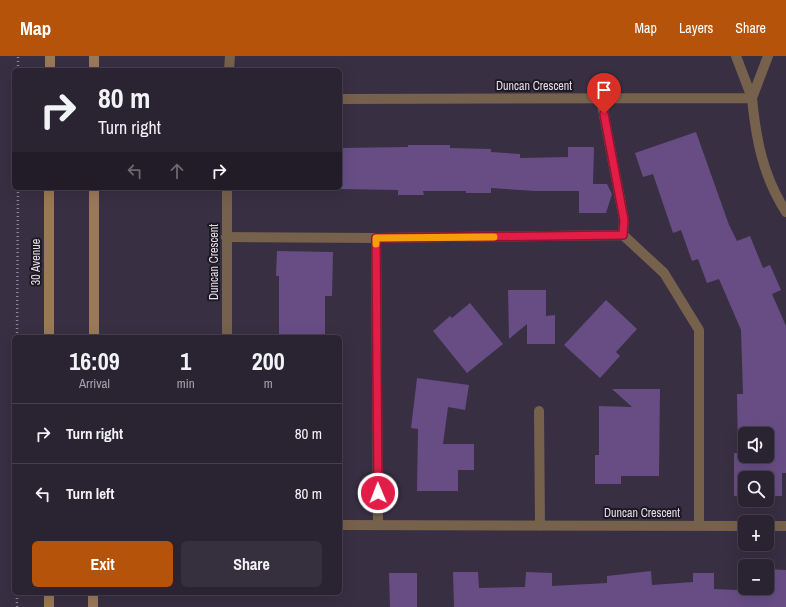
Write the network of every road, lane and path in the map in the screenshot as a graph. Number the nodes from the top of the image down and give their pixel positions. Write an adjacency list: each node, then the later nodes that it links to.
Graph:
1 (18, 56): 7 (path)
2 (50, 56): 8 (main road)
3 (94, 56): 9 (main road)
4 (230, 56): 10 (street)
5 (736, 56): 11 (street)
6 (768, 56): 11 (street)
7 (18, 68)
8 (50, 68)
9 (94, 68)
10 (229, 68)
11 (752, 98): 13 (street, Duncan Crescent); 18 (street)
12 (342, 99): 13 (street, Duncan Crescent)
13 (601, 99): 19 (street)
14 (18, 190): 22 (path)
15 (49, 190): 23 (main road, 30 Avenue)
16 (94, 190): 24 (main road)
17 (227, 190): 20 (street, Duncan Crescent)
18 (786, 212)
19 (623, 235): 21 (street); 29 (street)
20 (226, 237): 21 (street); 25 (street, Duncan Crescent)
21 (376, 238): 28 (street)
22 (17, 335)
23 (49, 335)
24 (94, 335)
25 (227, 335)
26 (540, 412): 30 (street)
27 (342, 525): 28 (street, Duncan Crescent)
28 (378, 525): 30 (street, Duncan Crescent)
29 (699, 525): 30 (street, Duncan Crescent); 31 (street, Duncan Crescent)
30 (540, 526)
31 (738, 526)
32 (774, 526): 33 (street)
33 (786, 526)
34 (17, 595): 37 (path)
35 (49, 595): 38 (main road)
36 (93, 595): 39 (main road)
37 (17, 607)
38 (49, 607)
39 (93, 607)

